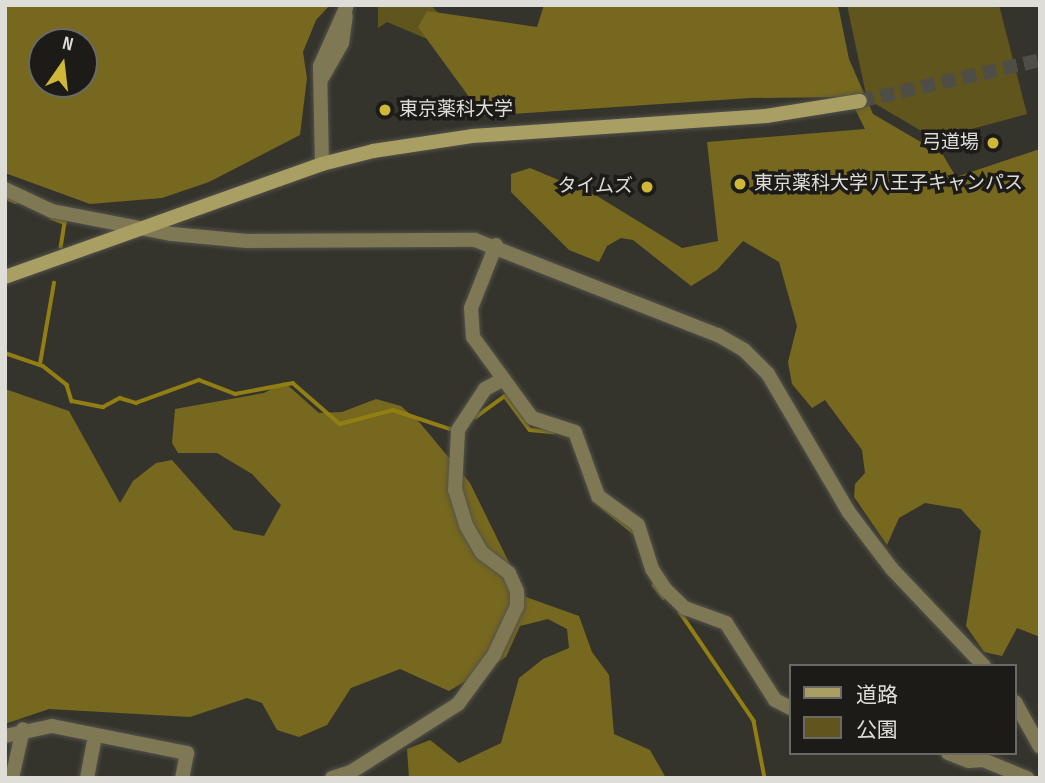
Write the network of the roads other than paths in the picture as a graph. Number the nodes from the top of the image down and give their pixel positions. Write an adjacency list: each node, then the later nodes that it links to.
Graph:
1 (321, 82): 3 (street)
2 (860, 101): 3 (street)
3 (322, 163): 5 (street)
4 (5, 189): 5 (street)
5 (143, 230): 6 (street); 7 (street)
6 (496, 245): 8 (street); 9 (street)
7 (5, 277)
8 (502, 380): 11 (street); 20 (street)
9 (982, 664)
10 (1017, 706): 15 (street)
11 (790, 708)
12 (23, 729): 13 (street); 14 (street); 17 (street)
13 (5, 736)
14 (95, 737): 18 (street); 19 (street)
15 (1040, 747)
16 (953, 755): 21 (street)
17 (12, 778)
18 (87, 778)
19 (183, 778)
20 (332, 778)
21 (1027, 778)

